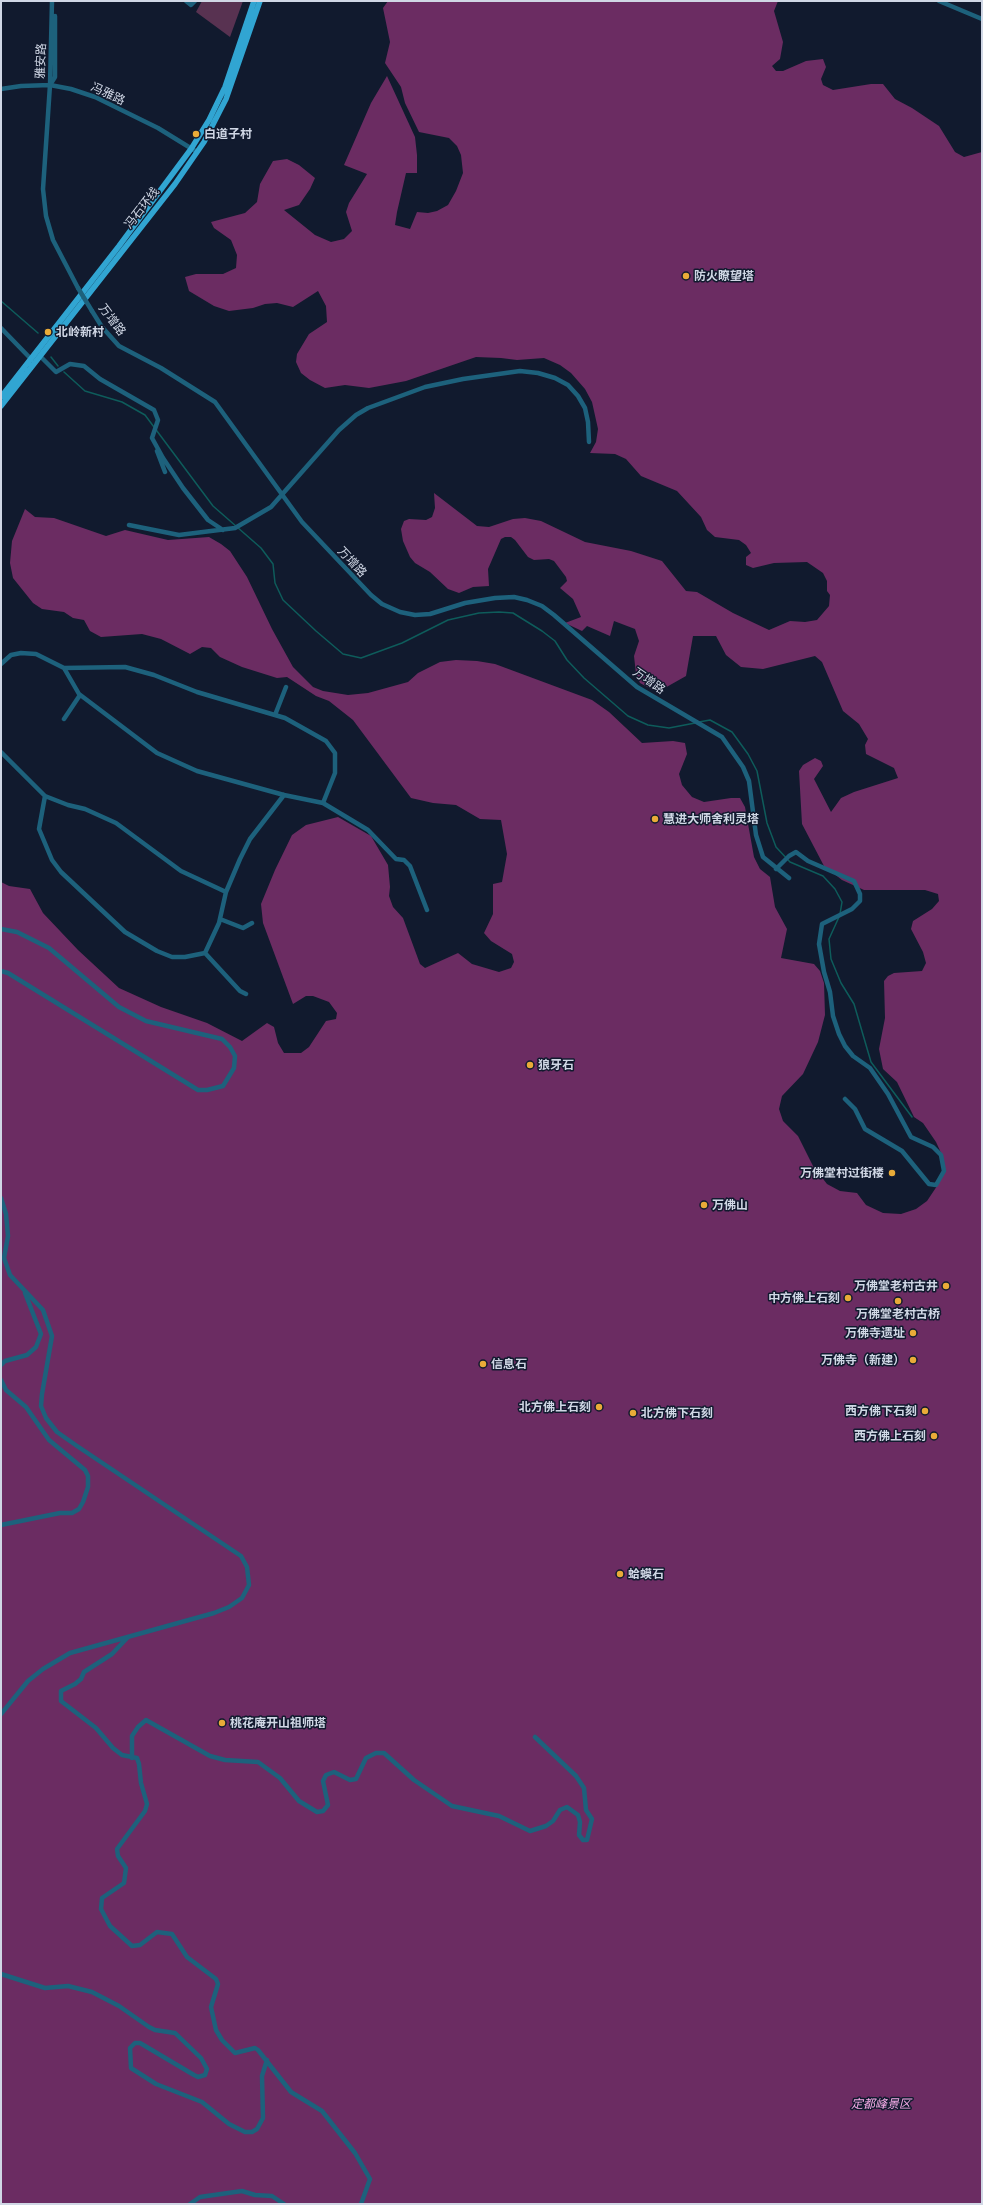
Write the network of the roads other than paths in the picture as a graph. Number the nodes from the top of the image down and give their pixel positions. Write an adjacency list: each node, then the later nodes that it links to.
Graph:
1 (54, 1): 8 (street, 雅安路)
2 (186, 1): 3 (street)
3 (195, 1)
4 (254, 1): 10 (main road, 冯石环线)
5 (260, 1): 11 (main road, 冯石环线)
6 (939, 1): 7 (street)
7 (982, 18)
8 (50, 85): 9 (street, 冯雅路); 10 (street, 冯雅路); 20 (street, 万增路, bridge)
9 (1, 89)
10 (192, 149): 11 (street, 冯雅路); 14 (main road, 冯石环线)
11 (197, 152): 13 (main road, 冯石环线)
12 (1, 328): 14 (street)
13 (40, 356): 16 (main road, 冯石环线); 18 (street)
14 (31, 359): 15 (main road, 冯石环线)
15 (1, 397)
16 (1, 406)
17 (589, 442): 20 (street)
18 (155, 443): 19 (street); 22 (street)
19 (165, 472)
20 (282, 495): 22 (street); 33 (street, 万增路)
21 (129, 525): 22 (street)
22 (222, 530)
23 (2, 661): 24 (street)
24 (64, 668): 26 (street); 27 (street)
25 (286, 687): 27 (street)
26 (80, 695): 28 (street); 30 (street)
27 (275, 715): 32 (street)
28 (64, 719)
29 (1, 752): 31 (street)
30 (284, 795): 32 (street); 35 (street)
31 (45, 796): 35 (street); 40 (street)
32 (323, 803): 36 (street)
33 (776, 869): 34 (street, 万增路); 43 (street)
34 (789, 878)
35 (226, 892): 37 (street)
36 (427, 910)
37 (220, 919): 38 (street); 40 (street)
38 (252, 923)
39 (1, 929): 41 (street)
40 (205, 952): 42 (street)
41 (1, 971)
42 (246, 994)
43 (846, 1099)
44 (1, 1198): 45 (street)
45 (24, 1291): 46 (street); 49 (street)
46 (1, 1365)
47 (1, 1380): 48 (street)
48 (1, 1525)
49 (128, 1637): 50 (street); 52 (street)
50 (1, 1714)
51 (535, 1737): 52 (street)
52 (132, 1758): 54 (street)
53 (1, 1974): 54 (street)
54 (267, 2060): 57 (street)
55 (190, 2204): 56 (street)
56 (284, 2204)
57 (361, 2204)

